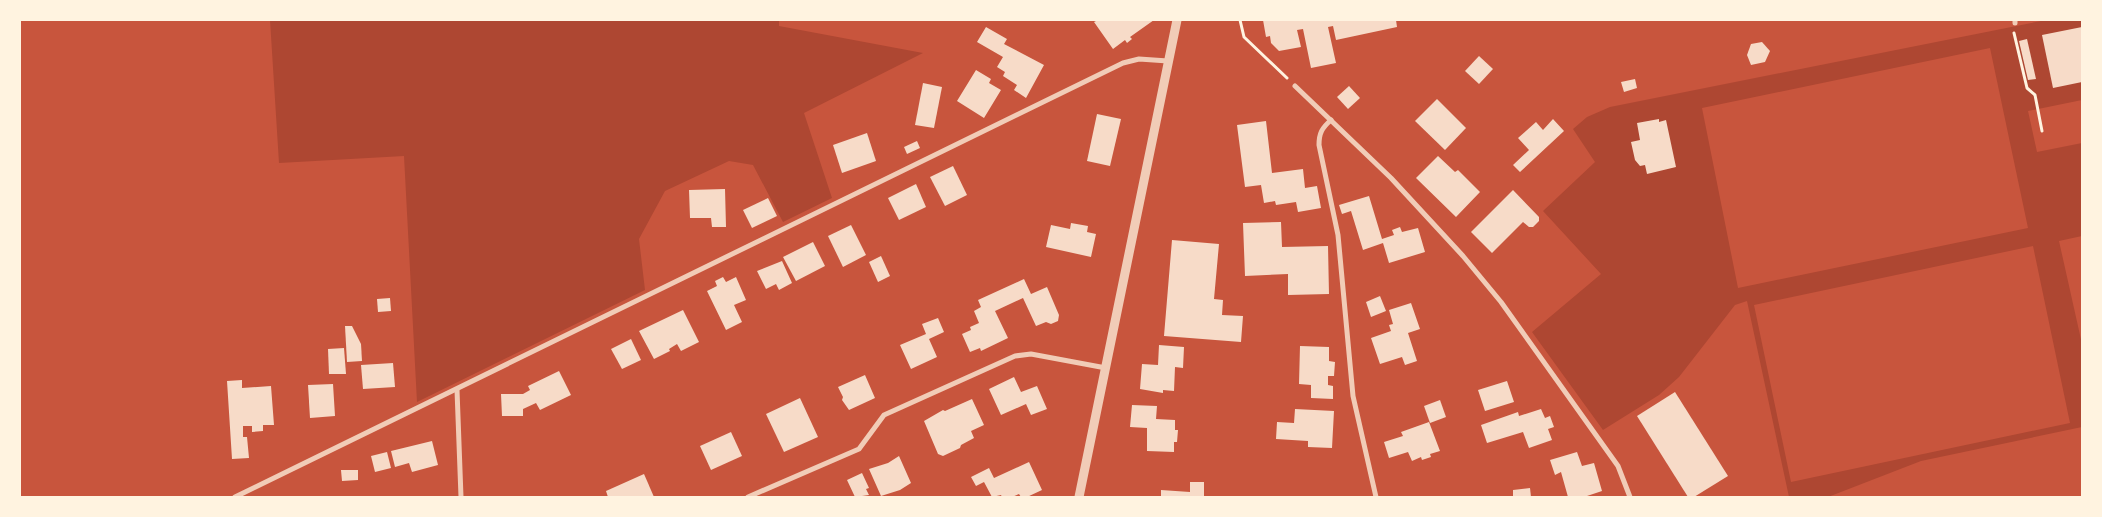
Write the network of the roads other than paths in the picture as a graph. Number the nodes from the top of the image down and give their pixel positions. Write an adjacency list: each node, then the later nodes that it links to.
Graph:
1 (1177, 20): 2 (street)
2 (1168, 61): 5 (street); 6 (street)
3 (1295, 86): 4 (street)
4 (1331, 120): 11 (street); 12 (street)
5 (1106, 368): 9 (street); 10 (street)
6 (457, 390): 7 (street); 8 (street)
7 (235, 497)
8 (461, 497)
9 (748, 497)
10 (1079, 497)
11 (1376, 497)
12 (1630, 497)

